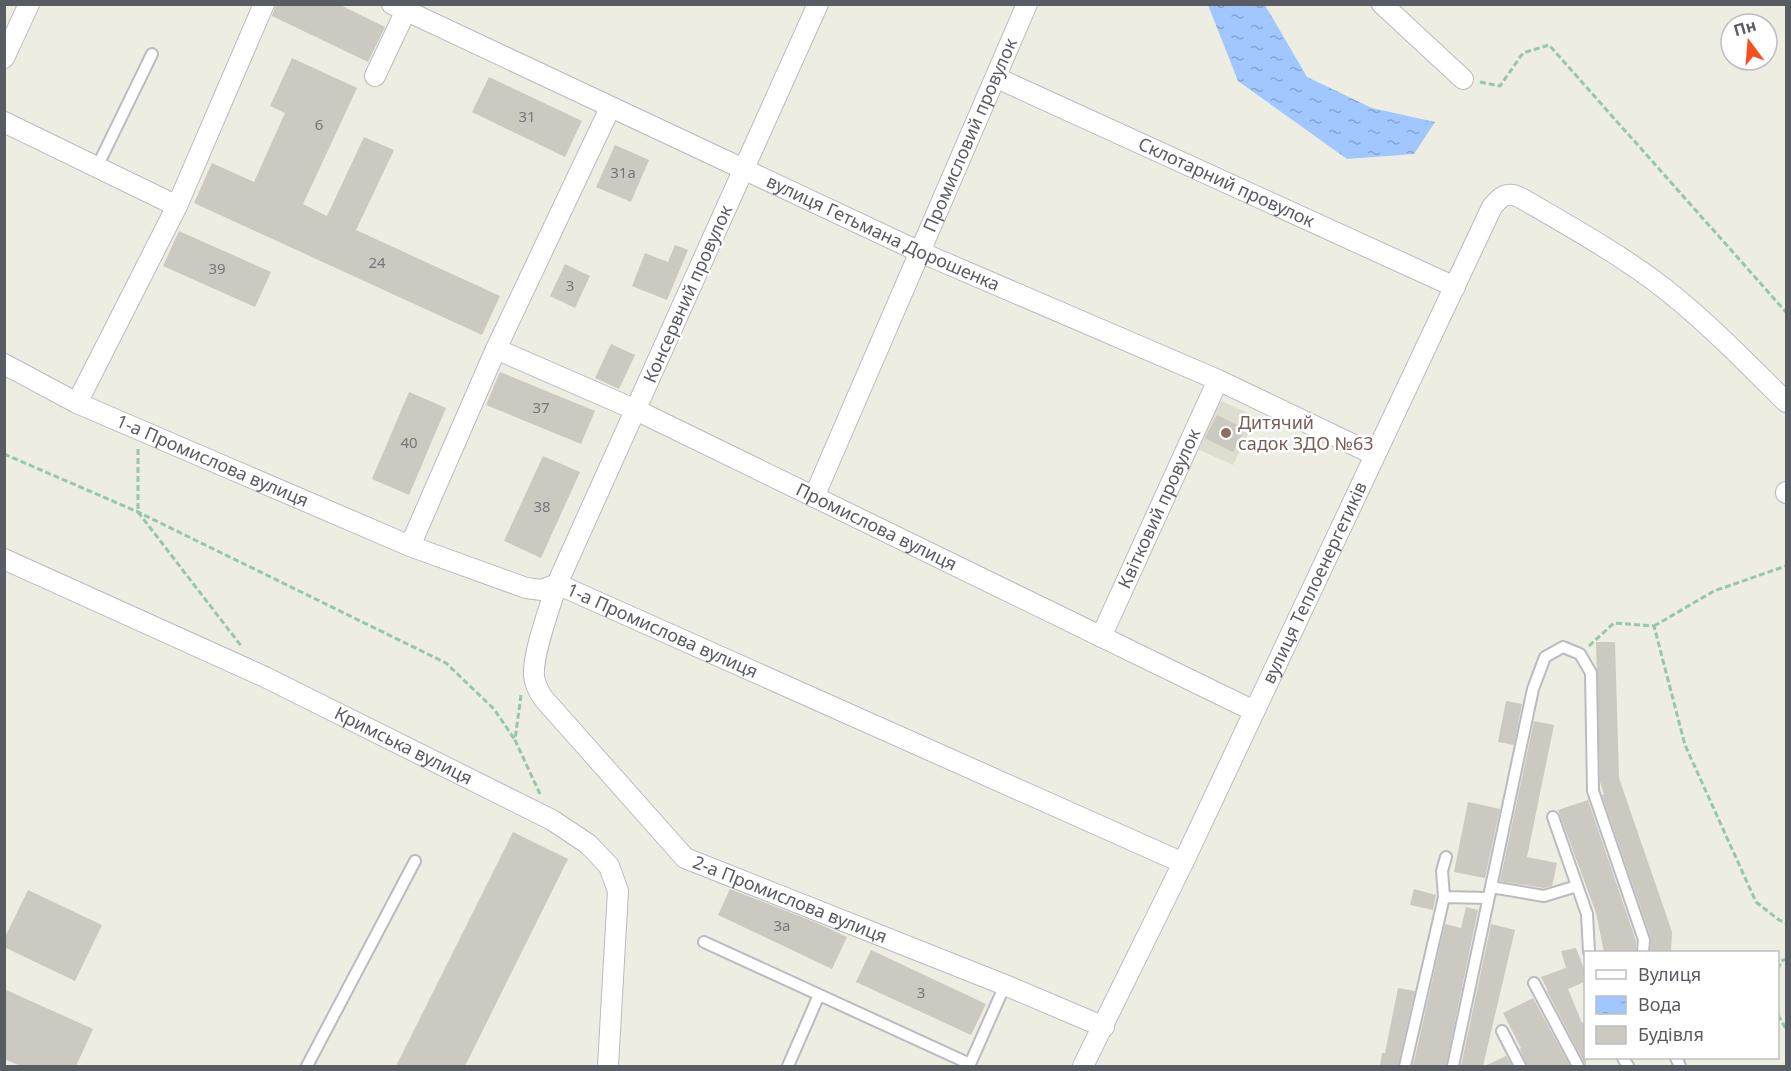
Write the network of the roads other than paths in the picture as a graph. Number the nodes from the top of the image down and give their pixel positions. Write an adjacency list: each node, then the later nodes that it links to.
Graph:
1 (29, 4): 8 (street)
2 (264, 4): 16 (street)
3 (818, 4): 15 (street, Консервний провулок)
4 (1027, 4): 10 (street, Промисловий провулок)
5 (1382, 4): 11 (street)
6 (402, 7): 9 (street); 12 (street, вулиця Гетьмана Дорошенка)
7 (152, 54): 14 (lane)
8 (4, 58)
9 (375, 76)
10 (997, 78): 17 (street, Промисловий провулок); 18 (street, Склотарний провулок)
11 (1463, 79)
12 (610, 108): 15 (street, вулиця Гетьмана Дорошенка); 19 (street)
13 (4, 122): 14 (street)
14 (97, 167): 16 (street)
15 (744, 170): 17 (street, вулиця Гетьмана Дорошенка); 24 (street, Консервний провулок)
16 (177, 206): 23 (street)
17 (920, 252): 21 (street, вулиця Гетьмана Дорошенка); 26 (street, Промисловий провулок)
18 (1455, 287): 22 (street, вулиця Теплоенергетиків); 25 (street, вулиця Теплоенергетиків)
19 (496, 349): 24 (street, Промислова вулиця); 27 (street)
20 (4, 364): 23 (street, 1-а Промислова вулиця)
21 (1218, 380): 25 (street, вулиця Гетьмана Дорошенка); 30 (street, Квітковий провулок)
22 (1786, 402)
23 (77, 403): 27 (street, 1-а Промислова вулиця)
24 (636, 410): 26 (street, Промислова вулиця); 29 (street, Консервний провулок)
25 (1375, 455): 31 (street, вулиця Теплоенергетиків)
26 (814, 497): 30 (street, Промислова вулиця)
27 (410, 546): 29 (street, 1-а Промислова вулиця)
28 (4, 559): 48 (street, Кримська вулиця)
29 (557, 584): 35 (street, 1-а Промислова вулиця); 43 (street, 2-а Промислова вулиця)
30 (1101, 637): 31 (street, Промислова вулиця)
31 (1254, 711): 35 (street, вулиця Теплоенергетиків)
32 (1553, 817): 36 (lane)
33 (1446, 857): 38 (lane)
34 (415, 861): 47 (lane)
35 (1183, 863): 45 (street, вулиця Теплоенергетиків)
36 (1577, 885): 37 (lane); 40 (lane)
37 (1490, 892): 38 (lane); 41 (lane); 52 (lane)
38 (1444, 897): 51 (lane)
39 (704, 942): 44 (lane)
40 (1589, 951)
41 (1643, 951)
42 (1534, 983): 54 (lane)
43 (1005, 986): 44 (lane); 45 (street, 2-а Промислова вулиця)
44 (819, 995): 49 (lane)
45 (1104, 1027): 50 (street, вулиця Теплоенергетиків)
46 (1502, 1031): 53 (lane)
47 (307, 1066)
48 (608, 1066)
49 (788, 1066)
50 (1083, 1066)
51 (1405, 1066)
52 (1453, 1066)
53 (1520, 1066)
54 (1578, 1066)

